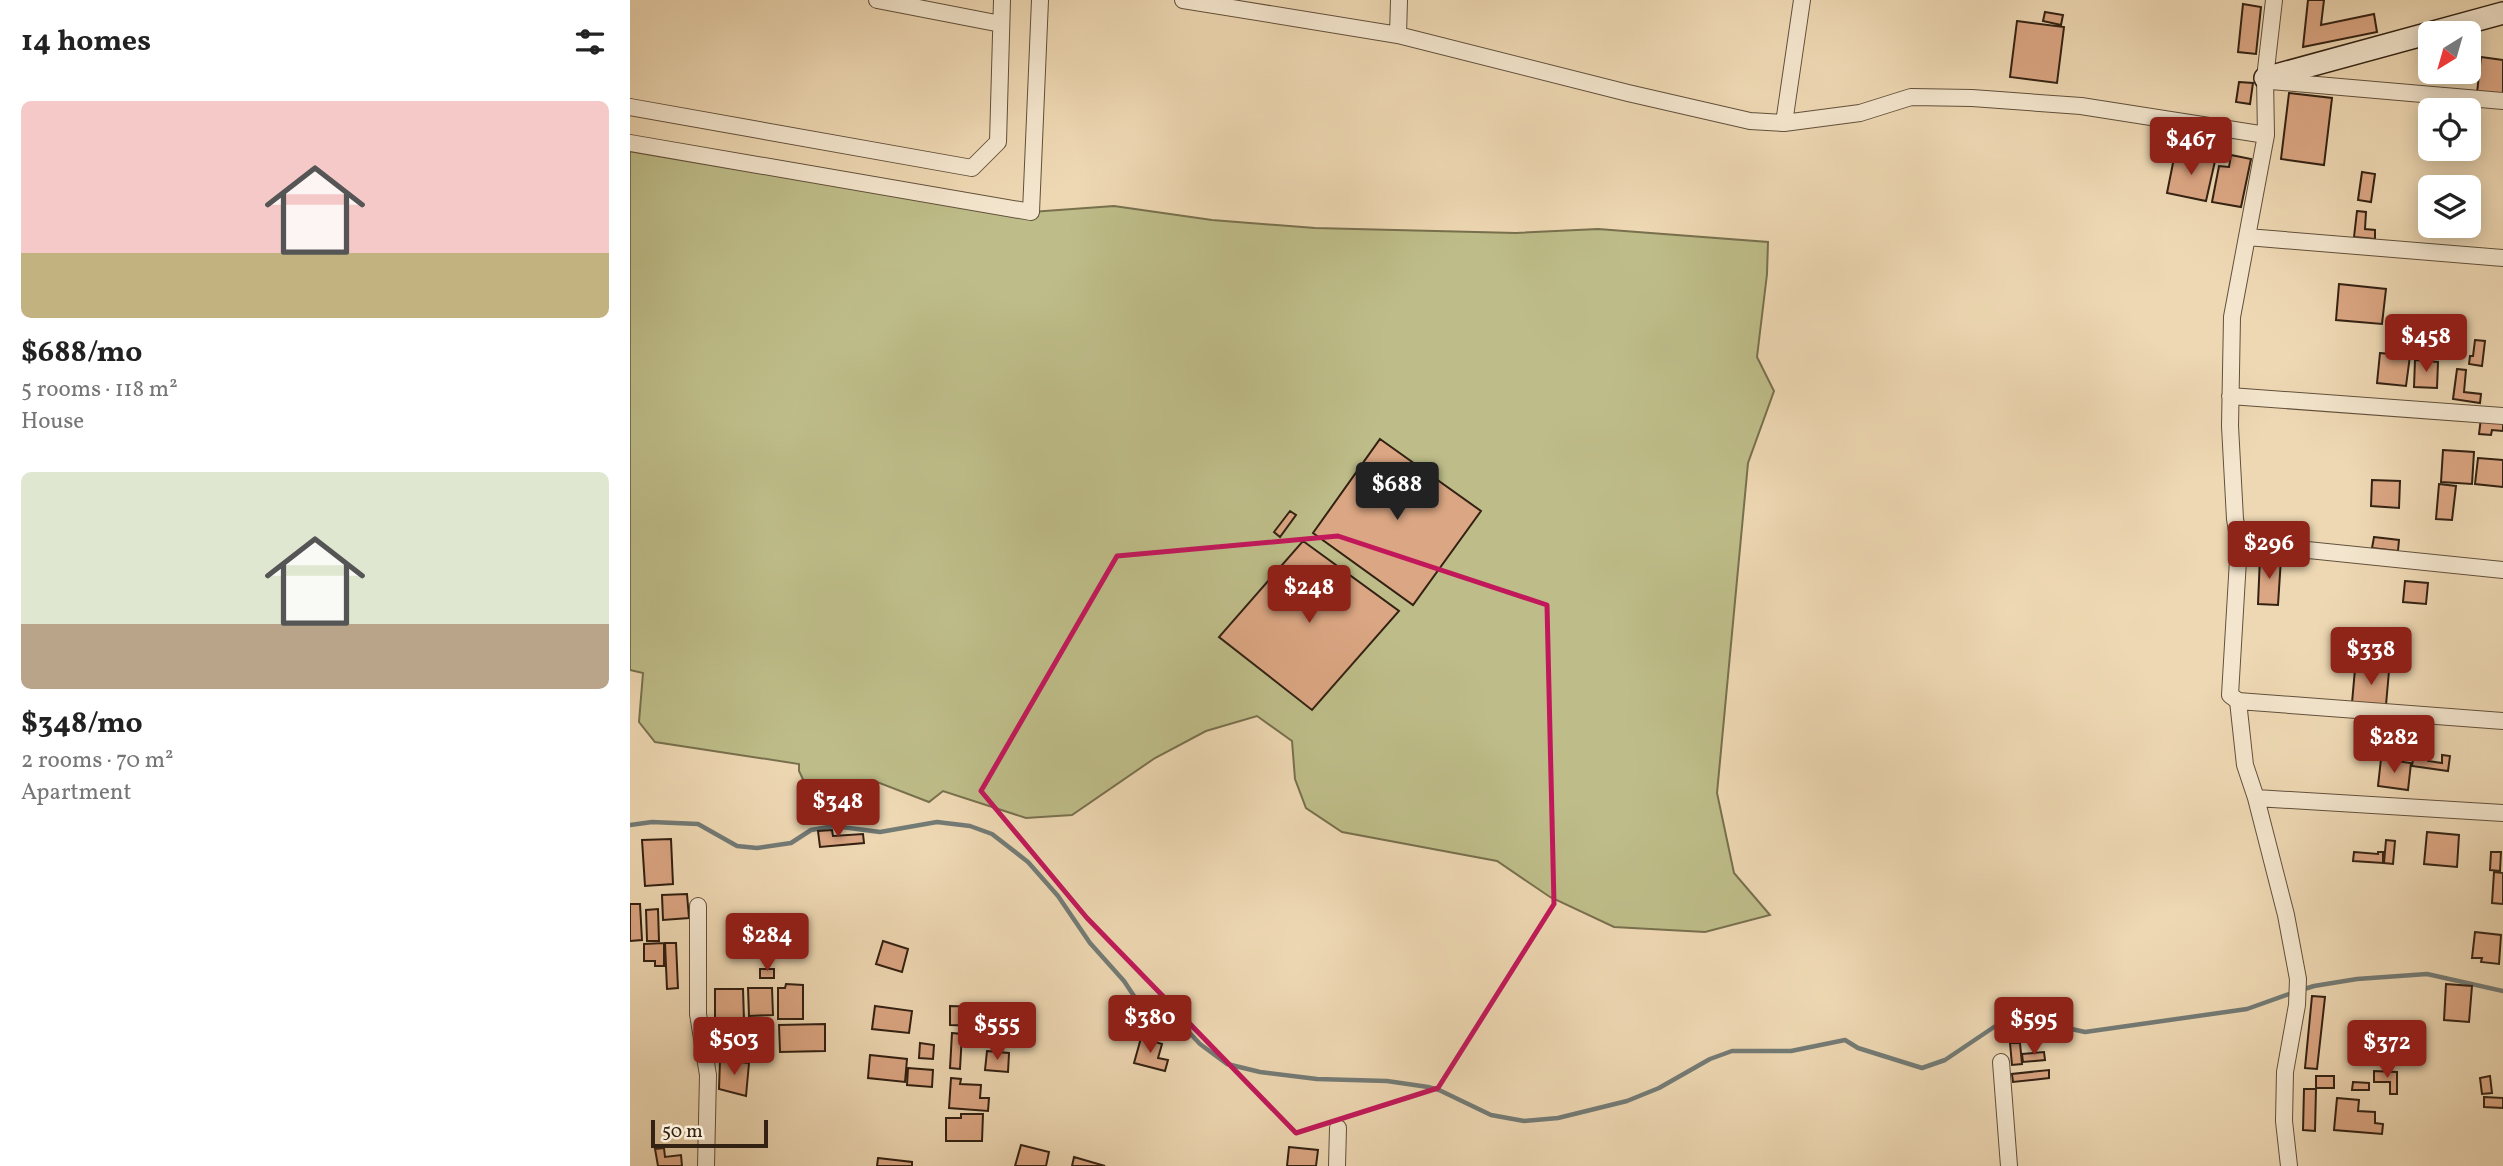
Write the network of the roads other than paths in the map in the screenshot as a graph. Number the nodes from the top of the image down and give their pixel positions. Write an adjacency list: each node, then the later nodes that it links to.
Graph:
1 (877, 0): 9 (street)
2 (1002, 0): 9 (street)
3 (1040, 0): 16 (street)
4 (1183, 0): 10 (street)
5 (1399, 0): 10 (street)
6 (1802, 0): 14 (street)
7 (2274, 0): 11 (street)
8 (2503, 13): 11 (street)
9 (1002, 24): 13 (street)
10 (1398, 35): 14 (street)
11 (2265, 79): 12 (street); 15 (street)
12 (2503, 101)
13 (630, 107)
14 (1784, 123): 15 (street)
15 (2266, 135): 17 (street)
16 (630, 143)
17 (2247, 237): 18 (street); 19 (street)
18 (2503, 258)
19 (2230, 396): 20 (street); 21 (street)
20 (2503, 416)
21 (2239, 543): 22 (street); 23 (street)
22 (2503, 570)
23 (2238, 701): 24 (street); 25 (street)
24 (2503, 721)
25 (2256, 798): 26 (street); 33 (street)
26 (2503, 813)
27 (698, 906): 30 (street)
28 (2001, 1062): 32 (street)
29 (1338, 1128): 31 (street)
30 (706, 1166)
31 (1337, 1166)
32 (2009, 1166)
33 (2289, 1166)

